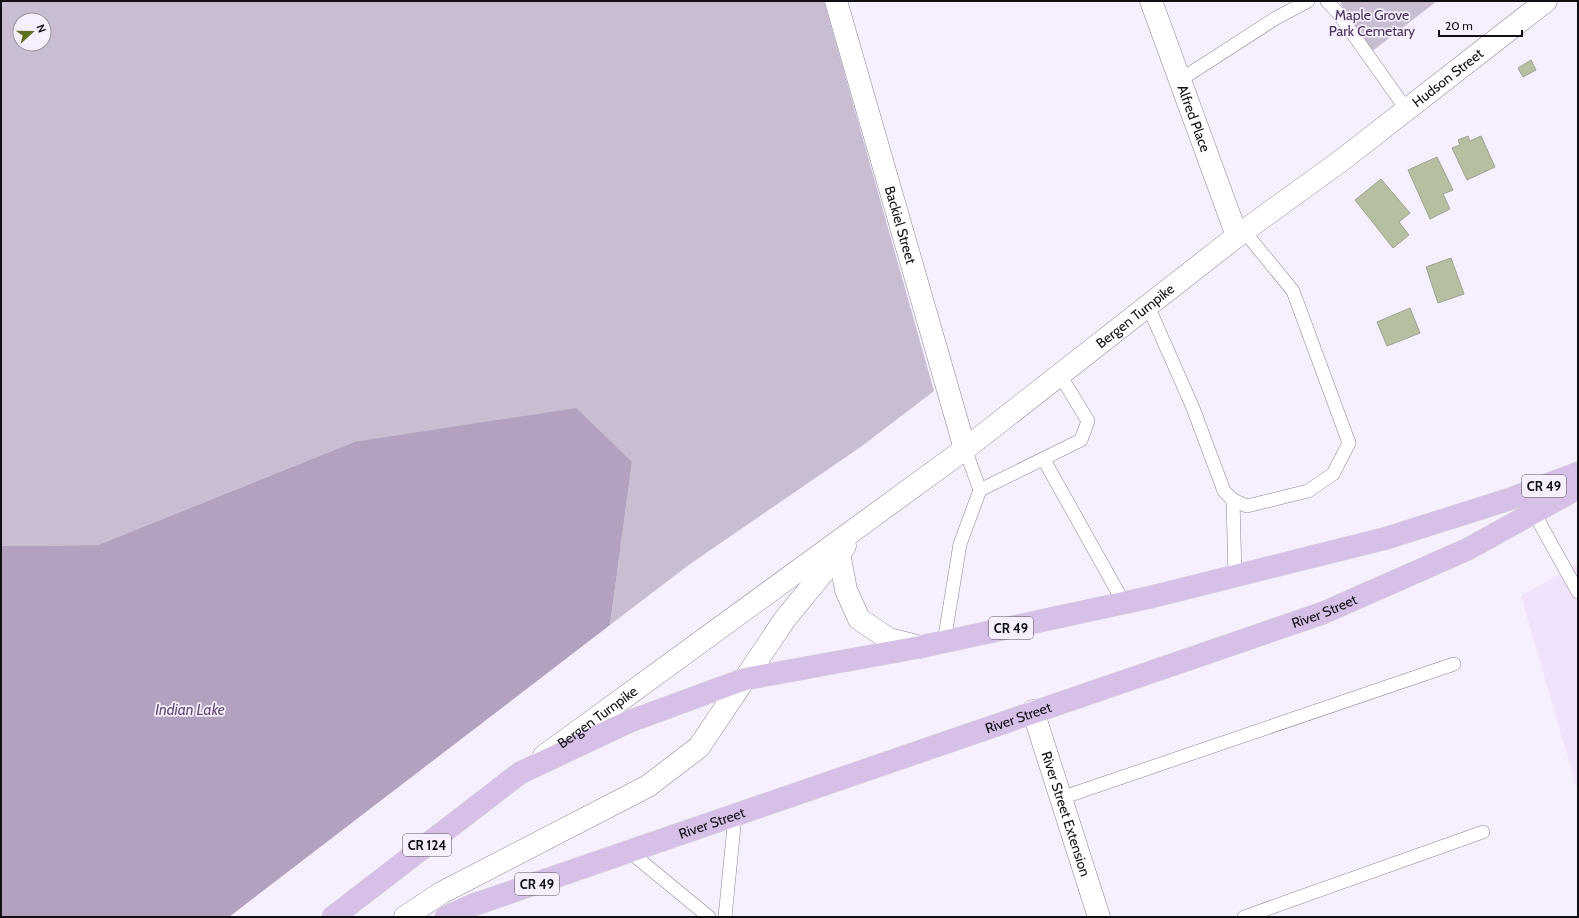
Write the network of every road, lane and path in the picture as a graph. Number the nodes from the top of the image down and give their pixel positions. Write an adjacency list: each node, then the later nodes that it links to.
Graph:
1 (836, 1): 11 (main road, Backiel Street)
2 (1151, 1): 6 (main road, Alfred Place)
3 (1308, 1): 6 (lane)
4 (1326, 1): 7 (lane)
5 (1546, 1): 7 (main road, Hudson Street / CR 124)
6 (1180, 80): 8 (main road, Alfred Place)
7 (1406, 109): 8 (main road, Bergen Turnpike / CR 124)
8 (1241, 234): 9 (main road, Bergen Turnpike / CR 124); 16 (lane)
9 (1148, 306): 10 (main road, Bergen Turnpike / CR 124); 16 (lane)
10 (1060, 375): 11 (main road, Bergen Turnpike / CR 124); 12 (lane)
11 (964, 449): 15 (lane); 18 (main road, Bergen Turnpike / CR 124)
12 (1044, 460): 15 (lane); 22 (lane)
13 (1578, 473): 20 (main road, CR 49)
14 (1578, 488): 17 (main road, River Street / CR 49)
15 (980, 490): 23 (lane)
16 (1233, 500): 20 (lane)
17 (1534, 512): 21 (lane); 27 (main road, River Street / CR 49)
18 (864, 522): 19 (main road, Bergen Turnpike / CR 124); 28 (main road, Bergen Turnpike / CR 124)
19 (839, 554): 24 (main road); 26 (main road, Bergen Turnpike / CR 124)
20 (1235, 576): 22 (main road, CR 49)
21 (1578, 592)
22 (1124, 603): 23 (main road, CR 49)
23 (944, 642): 24 (main road, CR 49)
24 (920, 648): 26 (main road, CR 49)
25 (1454, 664): 29 (lane)
26 (744, 679): 28 (main road, CR 49); 34 (main road, Bergen Turnpike / CR 124)
27 (1033, 712): 29 (main road, River Street Extension); 30 (main road, River Street / CR 49)
28 (520, 773): 33 (main road, Bergen Turnpike / CR 124)
29 (1061, 798): 38 (main road, River Street Extension)
30 (735, 816): 32 (main road, River Street / CR 49); 37 (lane)
31 (1483, 832): 39 (lane)
32 (630, 852): 35 (main road, River Street / CR 49); 36 (lane)
33 (333, 917)
34 (405, 917)
35 (446, 917)
36 (709, 917)
37 (725, 917)
38 (1099, 917)
39 (1244, 917)

